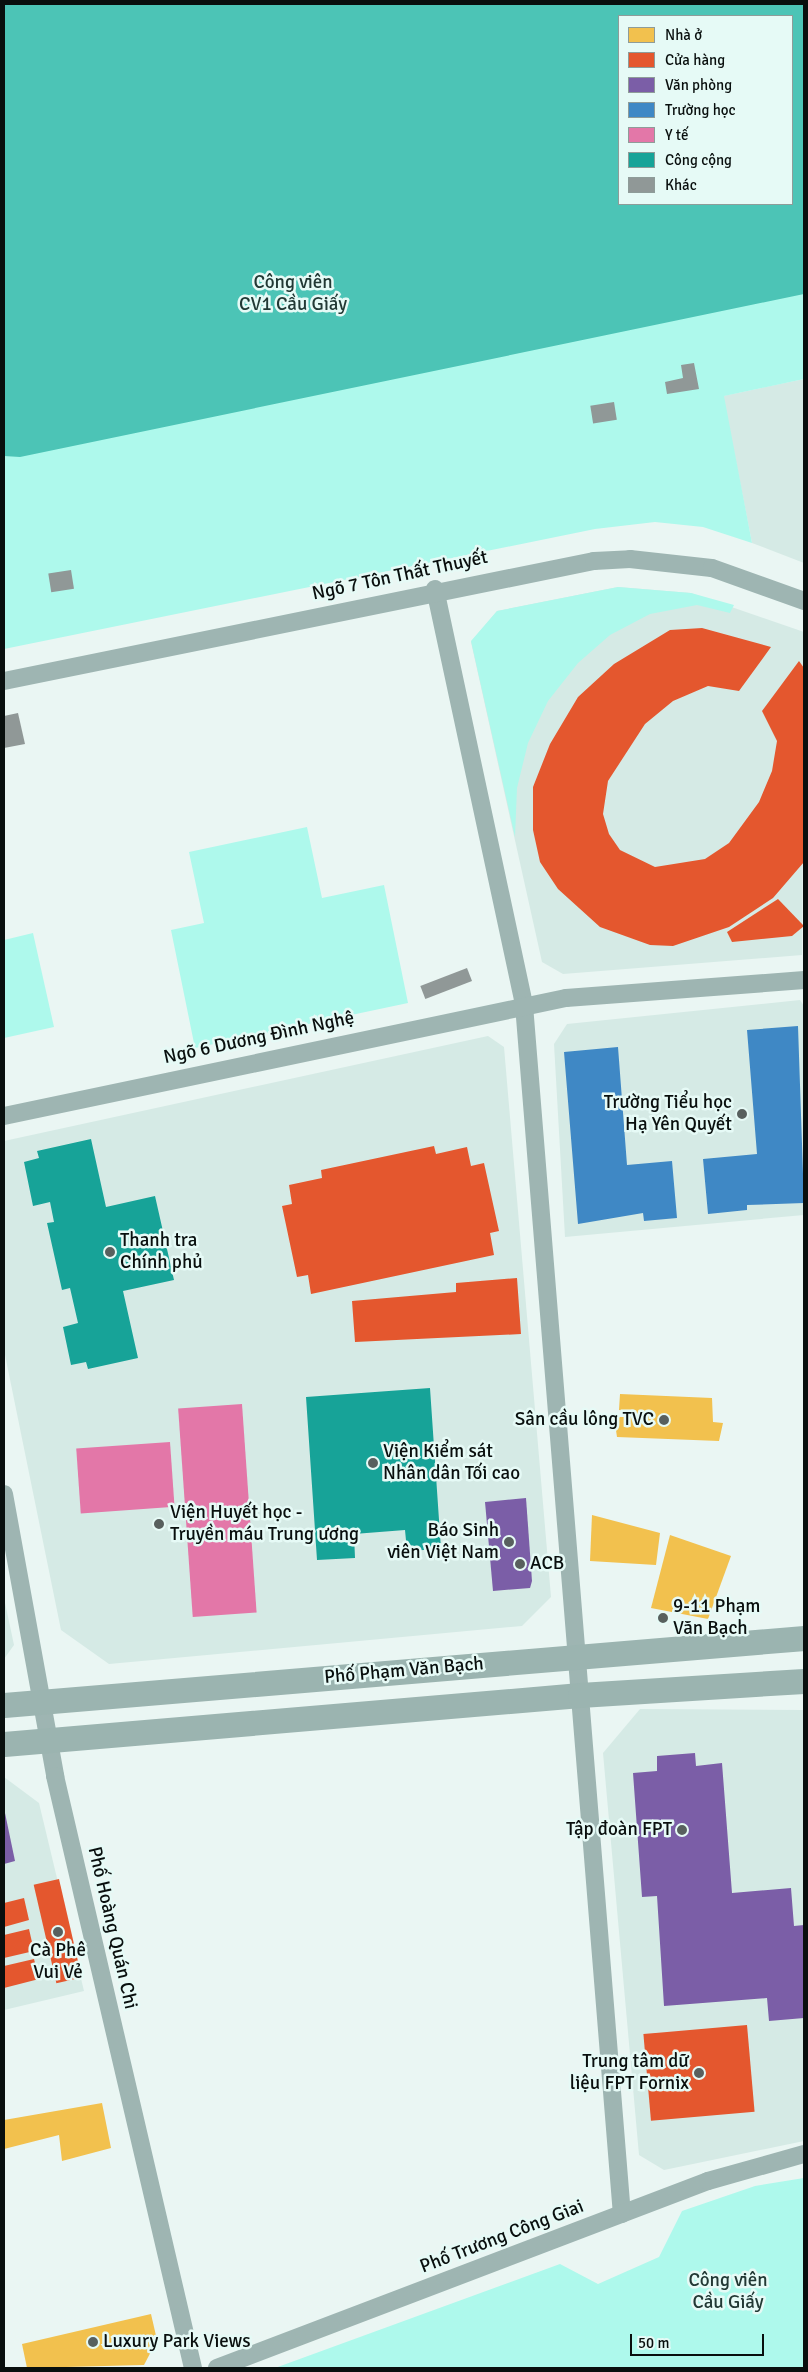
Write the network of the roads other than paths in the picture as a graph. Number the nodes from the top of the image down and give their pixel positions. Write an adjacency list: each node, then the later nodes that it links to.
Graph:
1 (435, 589): 2 (street, Ngõ 7 Tôn Thất Thuyết); 3 (street, Ngõ 7 Tôn Thất Thuyết); 5 (street)
2 (804, 601)
3 (4, 681)
4 (804, 980): 5 (street, Ngõ 6 Dương Đình Nghệ)
5 (524, 1005): 6 (street, Ngõ 6 Dương Đình Nghệ); 9 (street)
6 (4, 1116)
7 (4, 1494): 12 (street, Phố Hoàng Quán Chi)
8 (804, 1638): 9 (main road, Phố Phạm Văn Bạch)
9 (576, 1658): 11 (street); 12 (main road, Phố Phạm Văn Bạch)
10 (804, 1681): 11 (main road, Phố Phạm Văn Bạch)
11 (580, 1695): 14 (main road, Phố Phạm Văn Bạch); 17 (street)
12 (44, 1701): 13 (main road, Phố Phạm Văn Bạch); 14 (street, Phố Hoàng Quán Chi)
13 (4, 1705)
14 (49, 1739): 15 (main road, Phố Phạm Văn Bạch); 18 (street, Phố Hoàng Quán Chi)
15 (4, 1744)
16 (804, 2154): 17 (street, Phố Trương Công Giai)
17 (622, 2214): 19 (street, Phố Trương Công Giai)
18 (193, 2368)
19 (217, 2368)

